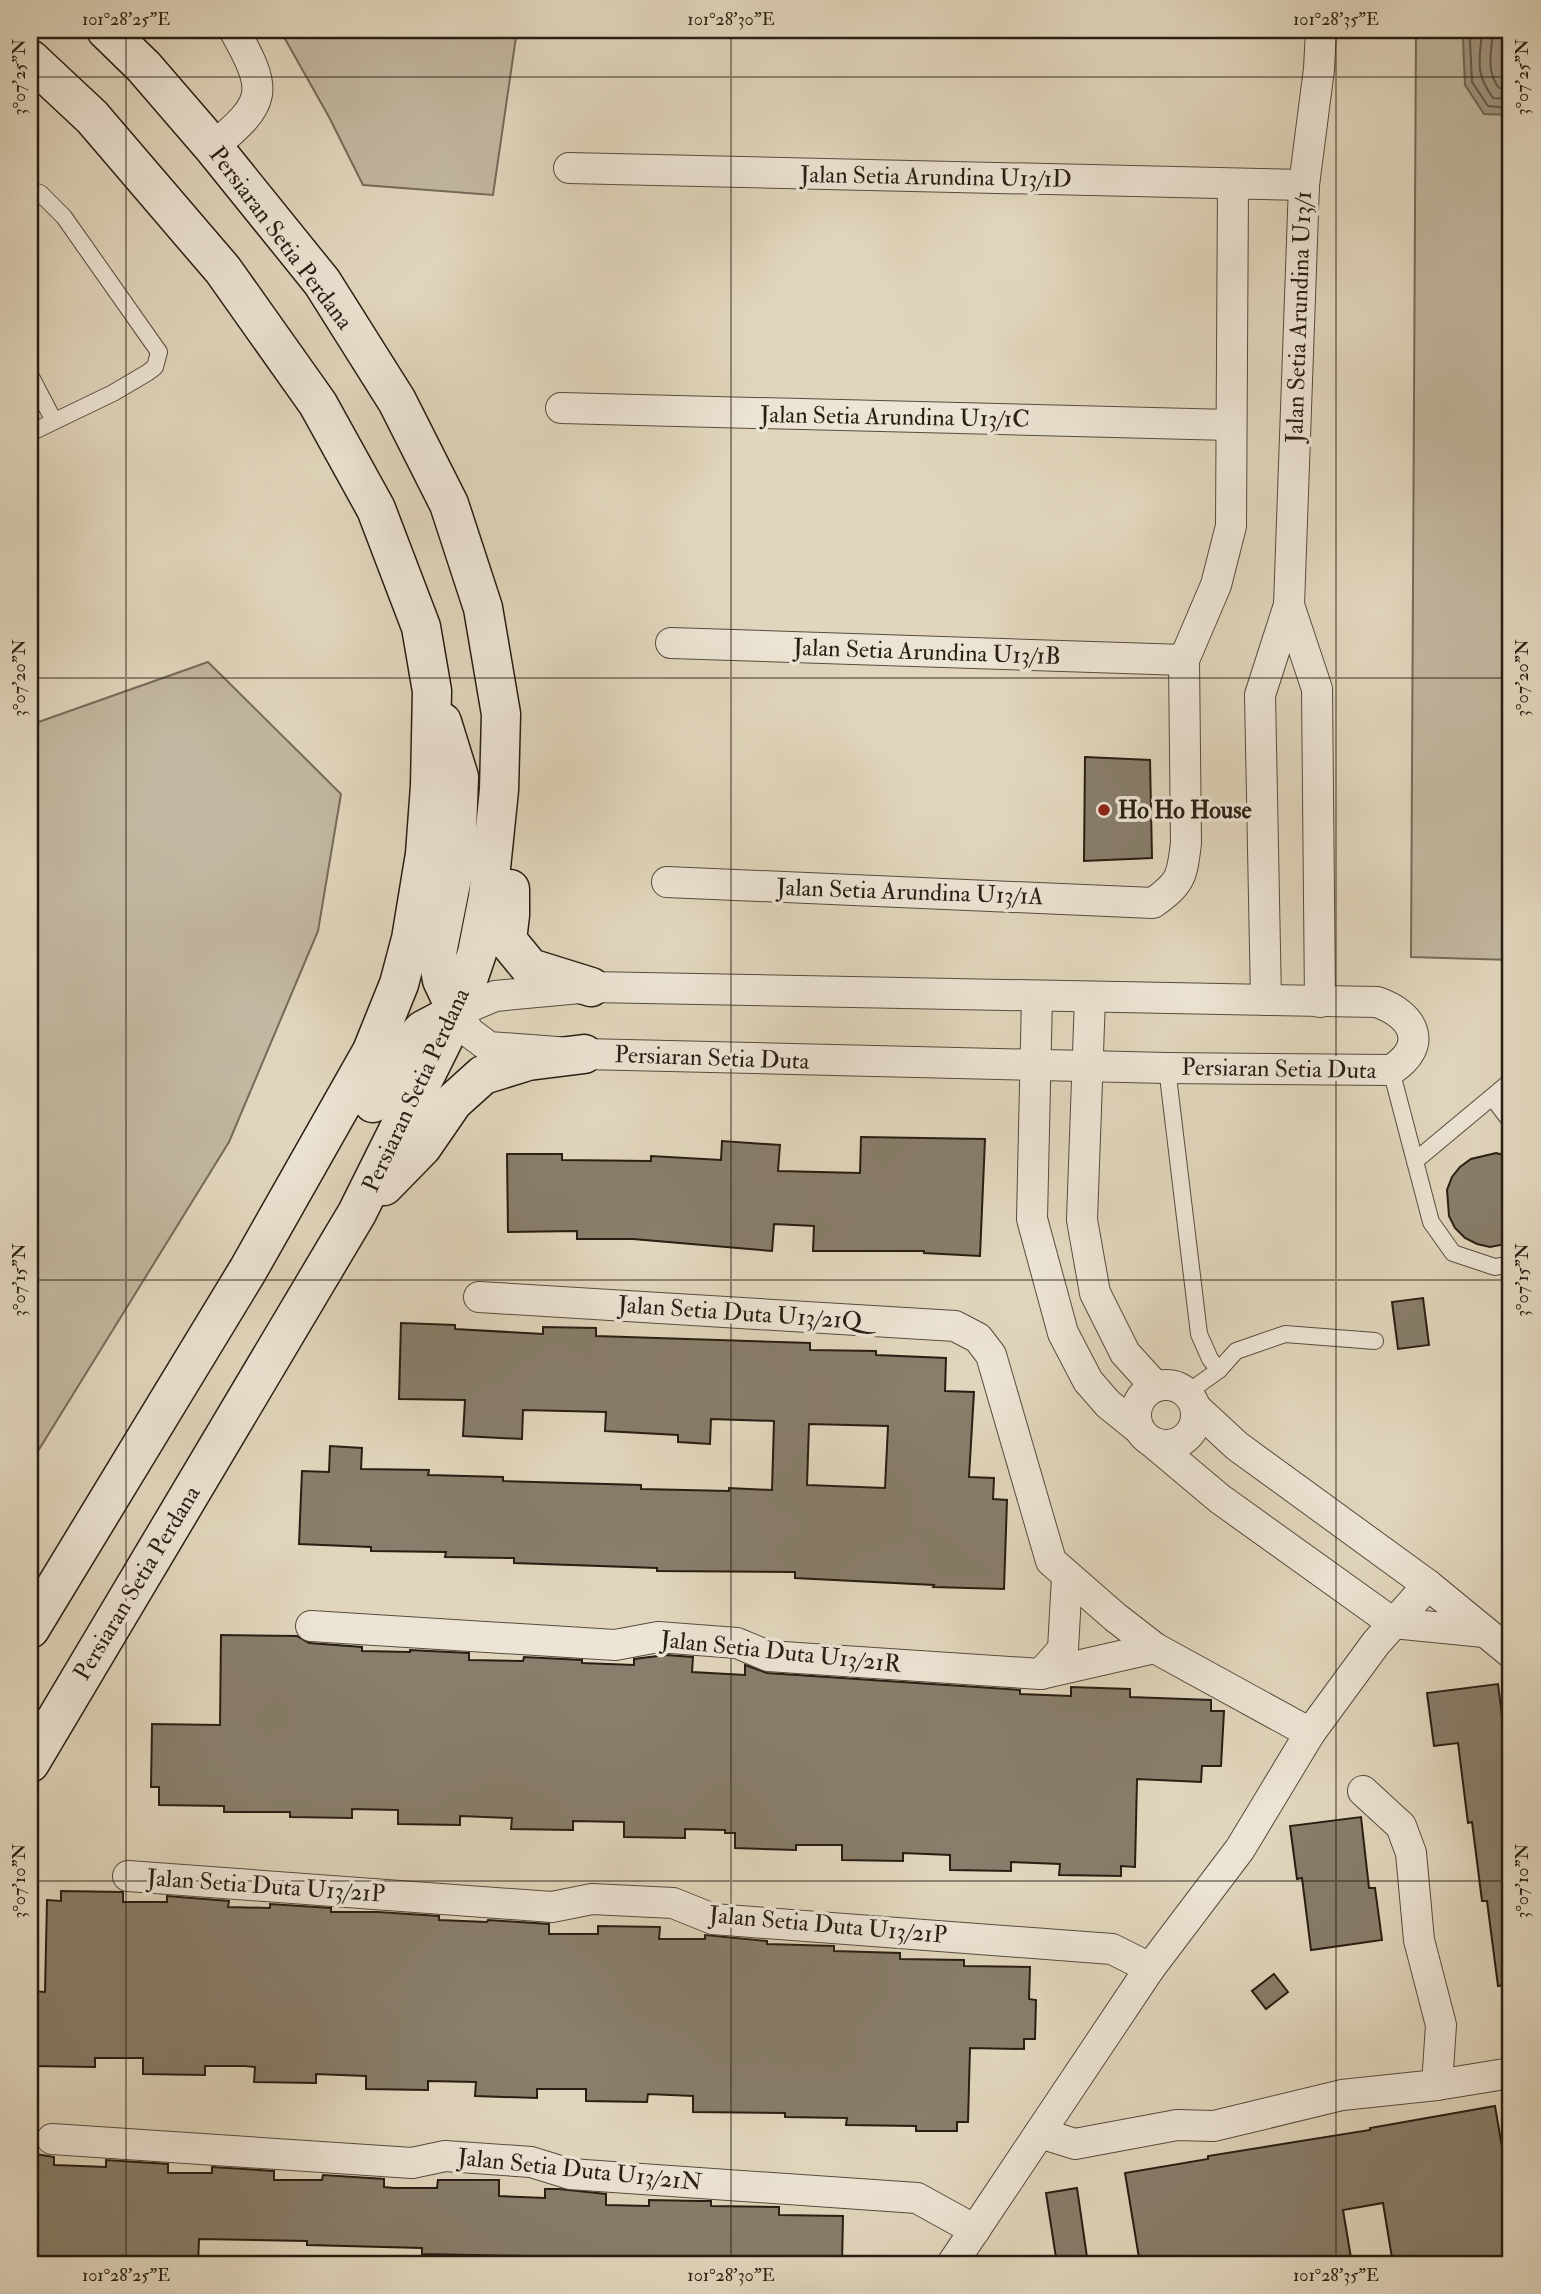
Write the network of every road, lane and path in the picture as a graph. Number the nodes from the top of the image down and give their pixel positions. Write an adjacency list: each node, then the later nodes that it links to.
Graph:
1 (106, 30): 5 (main road, Persiaran Setia Perdana)
2 (234, 30): 5 (street)
3 (1321, 30): 8 (street, Jalan Setia Arundina U13/1)
4 (30, 60): 18 (main road)
5 (213, 147): 19 (main road, Persiaran Setia Perdana)
6 (569, 169): 7 (street, Jalan Setia Arundina U13/1D)
7 (1233, 184): 8 (street, Jalan Setia Arundina U13/1D); 13 (street)
8 (1304, 185): 15 (street, Jalan Setia Arundina U13/1)
9 (30, 190): 12 (lane)
10 (30, 375): 12 (lane)
11 (561, 408): 13 (street, Jalan Setia Arundina U13/1C)
12 (54, 421): 14 (lane)
13 (1230, 425): 17 (street)
14 (30, 433)
15 (1289, 605): 24 (street); 25 (street)
16 (671, 643): 17 (street, Jalan Setia Arundina U13/1B)
17 (1184, 660): 20 (street, Jalan Setia Arundina U13/1A)
18 (432, 691): 26 (main road); 38 (main road)
19 (499, 790): 21 (main road); 26 (main road, Persiaran Setia Perdana)
20 (667, 882)
21 (591, 987): 22 (street, Persiaran Setia Duta); 26 (street, Persiaran Setia Duta)
22 (1037, 996): 23 (street, Persiaran Setia Duta); 28 (street)
23 (1090, 997): 24 (street, Persiaran Setia Duta); 29 (street)
24 (1266, 1000): 25 (street, Persiaran Setia Duta)
25 (1321, 1002): 31 (street, Persiaran Setia Duta)
26 (457, 1012): 27 (street, Persiaran Setia Duta); 36 (main road, Persiaran Setia Perdana); 38 (main road)
27 (584, 1054): 28 (street, Persiaran Setia Duta); 36 (main road)
28 (1036, 1065): 29 (street, Persiaran Setia Duta); 44 (street)
29 (1088, 1066): 30 (street, Persiaran Setia Duta); 42 (street)
30 (1167, 1068): 31 (street, Persiaran Setia Duta); 41 (lane)
31 (1391, 1070): 35 (lane)
32 (1511, 1081): 33 (lane)
33 (1492, 1097): 34 (lane); 35 (lane)
34 (1511, 1122)
35 (1415, 1161): 37 (lane)
36 (357, 1213): 55 (main road, Persiaran Setia Perdana)
37 (1511, 1264)
38 (248, 1270): 49 (main road)
39 (479, 1297): 45 (street, Jalan Setia Duta U13/21Q)
40 (1375, 1341): 41 (lane)
41 (1219, 1370): 43 (lane)
42 (1155, 1386): 43 (street); 44 (street)
43 (1191, 1401): 44 (street); 46 (street)
44 (1145, 1435): 47 (street)
45 (1067, 1577): 51 (street); 53 (street)
46 (1428, 1585): 47 (street); 50 (street)
47 (1393, 1623): 50 (street); 54 (street)
48 (312, 1626): 53 (street, Jalan Setia Duta U13/21R)
49 (30, 1629)
50 (1484, 1632): 52 (street)
51 (1155, 1648): 53 (street, Jalan Setia Duta U13/21R); 54 (street)
52 (1511, 1653)
53 (1041, 1674)
54 (1310, 1733): 58 (street)
55 (30, 1763)
56 (1363, 1791): 60 (street)
57 (128, 1875): 58 (street, Jalan Setia Duta U13/21P)
58 (1150, 1968): 61 (street)
59 (1511, 2073): 60 (street)
60 (1437, 2085): 61 (street)
61 (1040, 2133): 63 (street)
62 (52, 2139): 63 (street, Jalan Setia Duta U13/21N)
63 (975, 2230): 64 (street)
64 (952, 2264)

